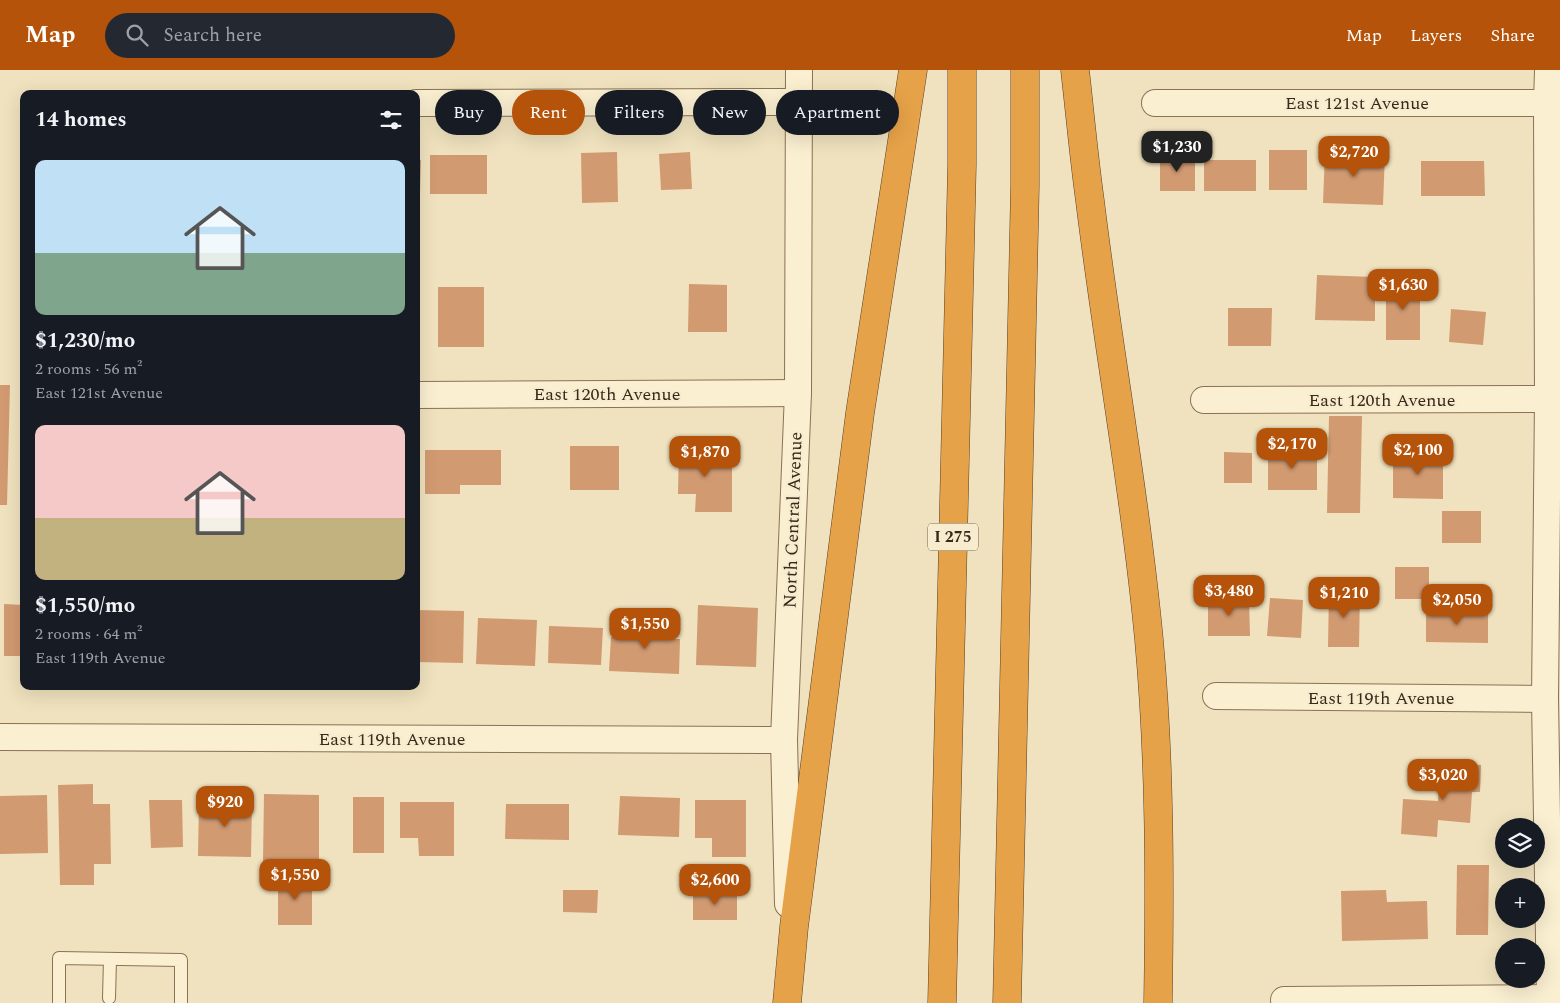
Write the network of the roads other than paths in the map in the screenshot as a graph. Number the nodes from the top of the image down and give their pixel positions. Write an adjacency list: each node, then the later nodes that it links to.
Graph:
1 (799, 70): 7 (street, North Central Avenue)
2 (913, 70): 23 (highway)
3 (962, 70): 31 (highway, I 275)
4 (1025, 70): 32 (highway)
5 (1075, 70): 33 (highway)
6 (1548, 70): 11 (street)
7 (800, 90)
8 (776, 102): 9 (street)
9 (420, 103)
10 (1155, 103): 11 (street, East 121st Avenue)
11 (1553, 103): 15 (street)
12 (800, 135): 13 (street, North Central Avenue)
13 (798, 392): 14 (street, East 120th Avenue); 21 (street, North Central Avenue)
14 (420, 395)
15 (1554, 399): 16 (street, East 120th Avenue); 17 (street)
16 (1204, 400)
17 (1553, 569): 19 (street)
18 (1216, 696): 19 (street, East 119th Avenue)
19 (1545, 699): 25 (street)
20 (0, 737): 21 (street, East 119th Avenue)
21 (784, 740): 23 (street, North Central Avenue)
22 (110, 959): 24 (lane); 28 (lane); 29 (lane)
23 (790, 970): 30 (highway)
24 (109, 998)
25 (1555, 998): 27 (street)
26 (1284, 1001): 27 (street)
27 (1459, 1001)
28 (59, 1003)
29 (181, 1003)
30 (787, 1003)
31 (942, 1003)
32 (1007, 1003)
33 (1158, 1003)

